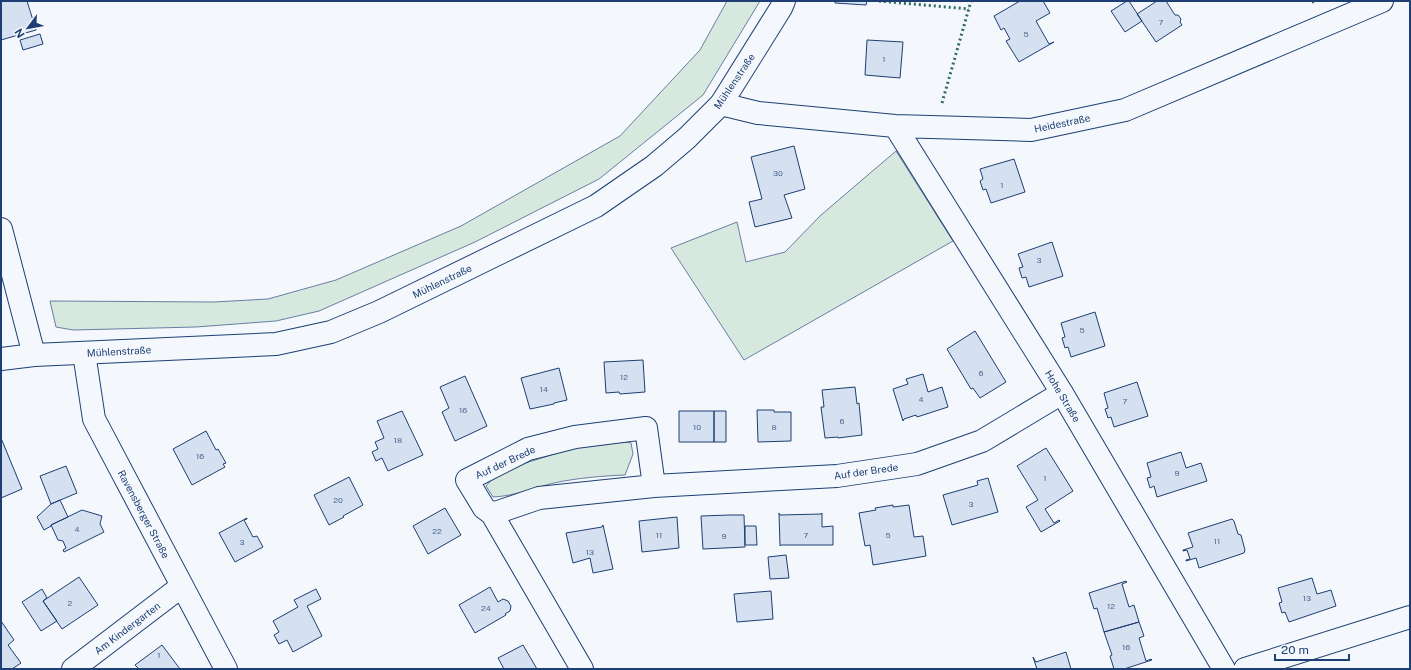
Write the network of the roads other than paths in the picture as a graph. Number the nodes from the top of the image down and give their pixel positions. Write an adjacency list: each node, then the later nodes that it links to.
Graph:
1 (784, 1): 3 (street, Mühlenstraße)
2 (1382, 1): 4 (street, Heidestraße)
3 (721, 104): 4 (street, Heidestraße); 6 (street, Mühlenstraße)
4 (895, 126): 9 (street, Hohe Straße)
5 (1, 229): 7 (street)
6 (84, 353): 7 (street, Mühlenstraße); 12 (street, Ravensberger Straße)
7 (34, 355): 8 (street, Mühlenstraße)
8 (1, 359)
9 (1062, 393): 10 (street, Auf der Brede); 18 (street, Hohe Straße)
10 (654, 486): 11 (street, Auf der Brede); 11 (street, Auf der Brede)
11 (492, 514): 17 (street, Auf der Brede)
12 (182, 586): 15 (street, Am Kindergarten); 16 (street, Ravensberger Straße)
13 (1410, 617): 14 (street)
14 (1255, 668)
15 (73, 669)
16 (226, 669)
17 (582, 669)
18 (1224, 669)

